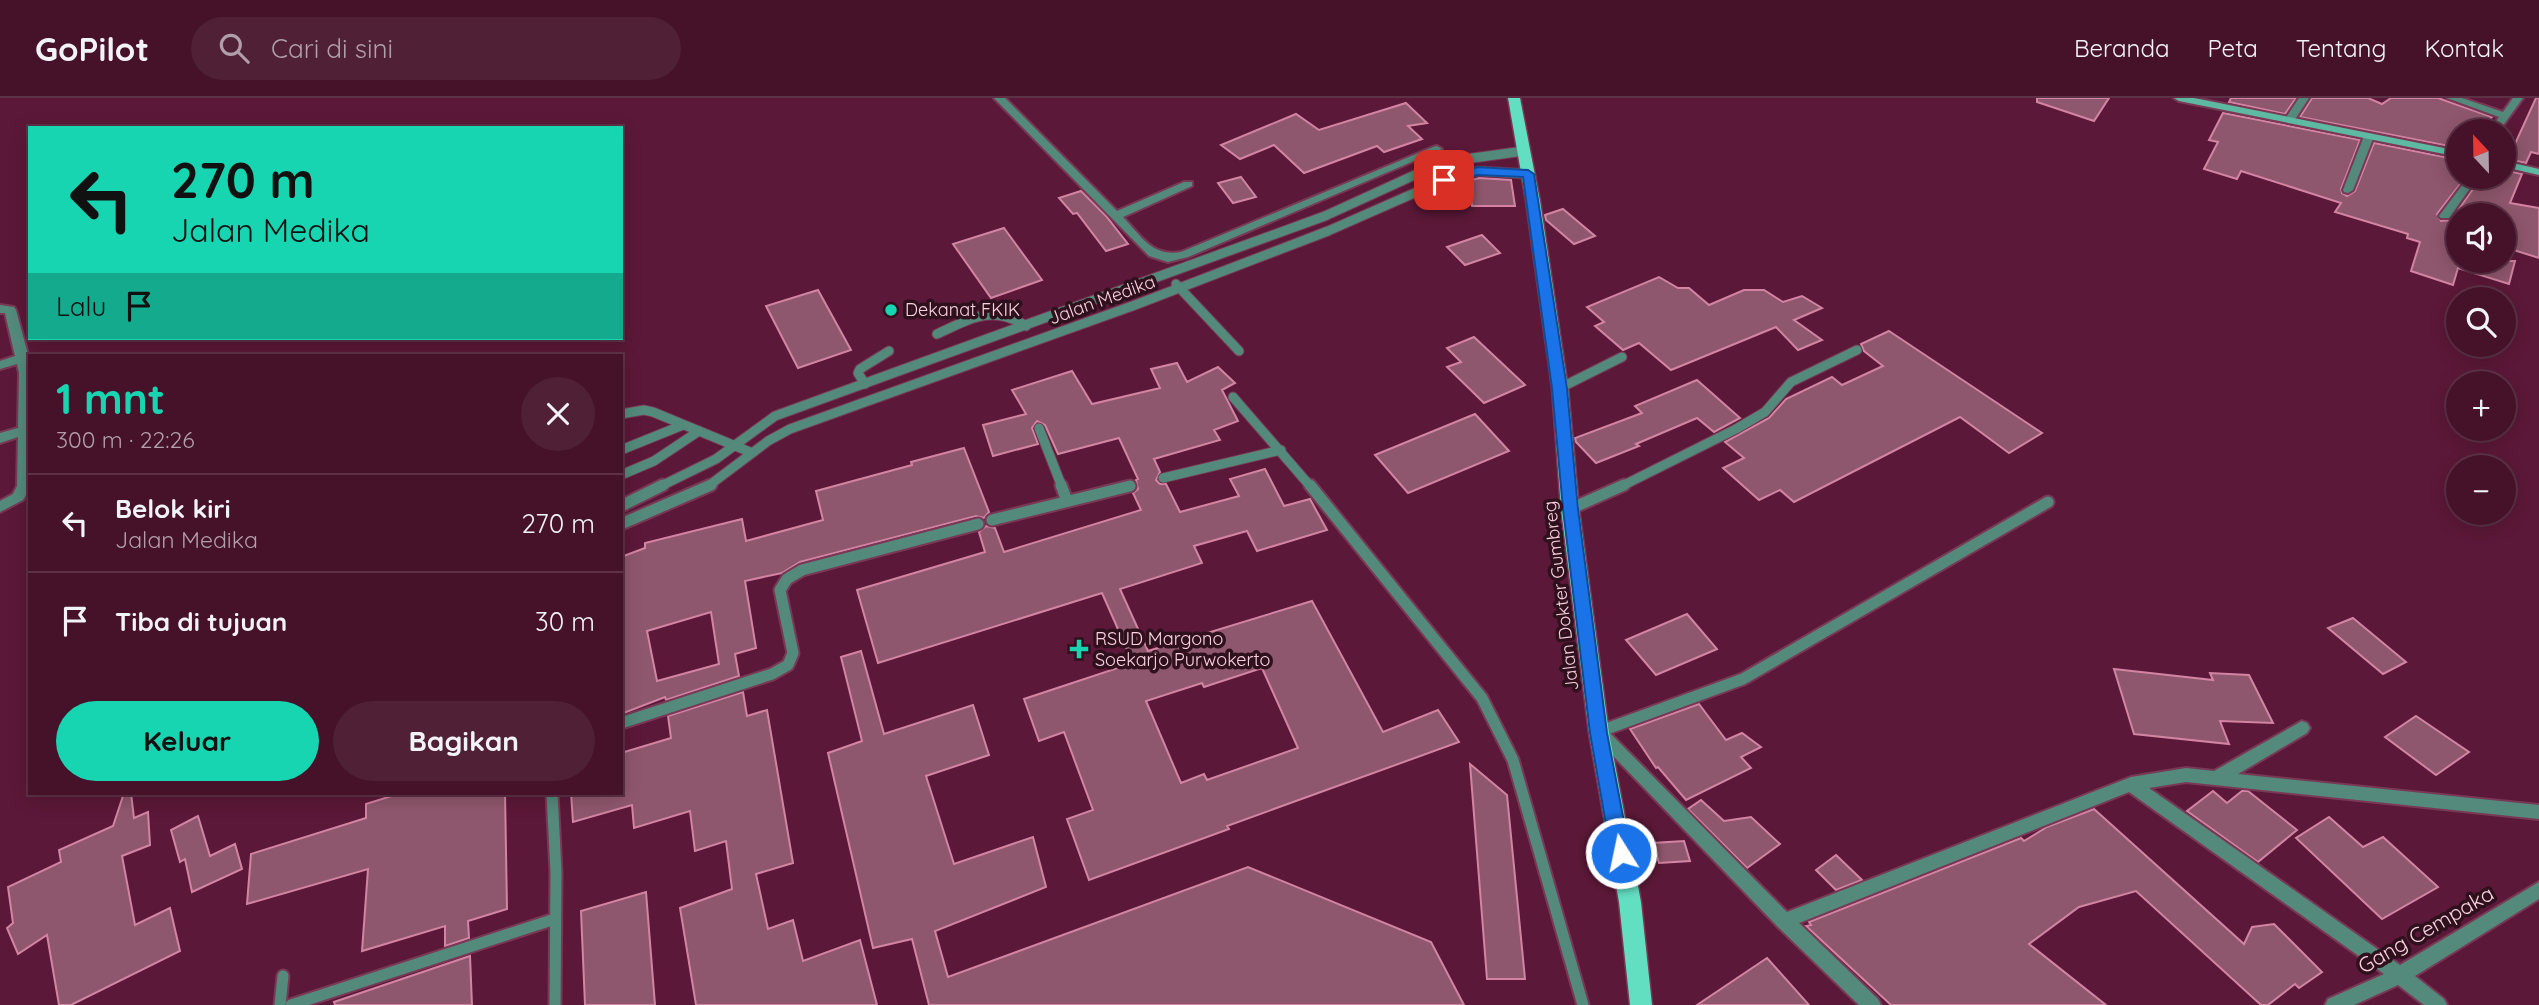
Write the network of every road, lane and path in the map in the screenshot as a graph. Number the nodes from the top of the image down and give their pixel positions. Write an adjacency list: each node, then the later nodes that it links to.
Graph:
1 (999, 98): 22 (street)
2 (1514, 98): 13 (main road, Jalan Dokter Gumbreg)
3 (2179, 98): 8 (street)
4 (2304, 98): 8 (street)
5 (2452, 98): 7 (street)
6 (2518, 98): 7 (street)
7 (2505, 116): 9 (street)
8 (2290, 118): 10 (street)
9 (2503, 119)
10 (2369, 136): 12 (street); 21 (street)
11 (1437, 149): 22 (street)
12 (2446, 151)
13 (1524, 152): 15 (lane, Jalan Medika); 17 (main road, Jalan Dokter Gumbreg)
14 (2516, 167): 16 (street)
15 (1430, 168): 18 (lane); 24 (lane, Jalan Medika)
16 (2539, 172)
17 (1528, 174): 18 (lane, Jalan Medika); 36 (main road, Jalan Dokter Gumbreg)
18 (1444, 180): 25 (lane, Jalan Medika)
19 (1188, 184): 22 (street)
20 (2464, 189): 23 (street)
21 (2348, 190)
22 (1115, 216)
23 (2445, 216)
24 (1167, 275): 25 (lane); 27 (lane, Jalan Medika)
25 (1179, 287): 31 (lane); 47 (lane, Jalan Medika)
26 (0, 309): 33 (street)
27 (1027, 326): 28 (lane); 35 (lane, Jalan Medika)
28 (937, 334)
29 (1857, 350): 55 (lane)
30 (889, 351): 35 (lane)
31 (1239, 351)
32 (1622, 357): 36 (lane)
33 (23, 358): 34 (street); 41 (street)
34 (0, 365)
35 (865, 384): 44 (lane, Jalan Medika)
36 (1560, 388): 55 (main road, Jalan Dokter Gumbreg)
37 (1233, 397): 46 (lane)
38 (623, 414): 39 (lane)
39 (683, 425): 42 (lane); 45 (lane)
40 (1039, 428): 51 (lane)
41 (24, 431): 43 (street); 54 (street)
42 (699, 431): 44 (lane); 48 (lane)
43 (0, 438)
44 (734, 444): 47 (lane); 53 (lane, Jalan Medika)
45 (623, 449)
46 (1281, 450): 49 (lane); 74 (lane)
47 (750, 452): 57 (lane, Jalan Medika)
48 (623, 474)
49 (1163, 478)
50 (1130, 486): 51 (lane)
51 (1068, 501): 56 (lane)
52 (2048, 502): 61 (lane)
53 (623, 505)
54 (0, 508)
55 (1570, 509): 61 (main road, Jalan Dokter Gumbreg)
56 (992, 520)
57 (623, 523)
58 (978, 524): 59 (lane)
59 (623, 722)
60 (2302, 728): 62 (street)
61 (1598, 732): 68 (street); 75 (main road, Jalan Dokter Gumbreg)
62 (2216, 778): 63 (street); 65 (street)
63 (2131, 784): 68 (street); 69 (street)
64 (552, 795): 67 (lane)
65 (2539, 812)
66 (2539, 890): 69 (street, Gang Cempaka)
67 (555, 919): 72 (lane); 73 (lane)
68 (1784, 921): 76 (street)
69 (2400, 975): 77 (street, Gang Cempaka); 78 (street)
70 (283, 976): 71 (lane)
71 (280, 1005)
72 (291, 1005)
73 (555, 1005)
74 (1583, 1005)
75 (1641, 1005)
76 (1872, 1005)
77 (2334, 1005)
78 (2438, 1005)

